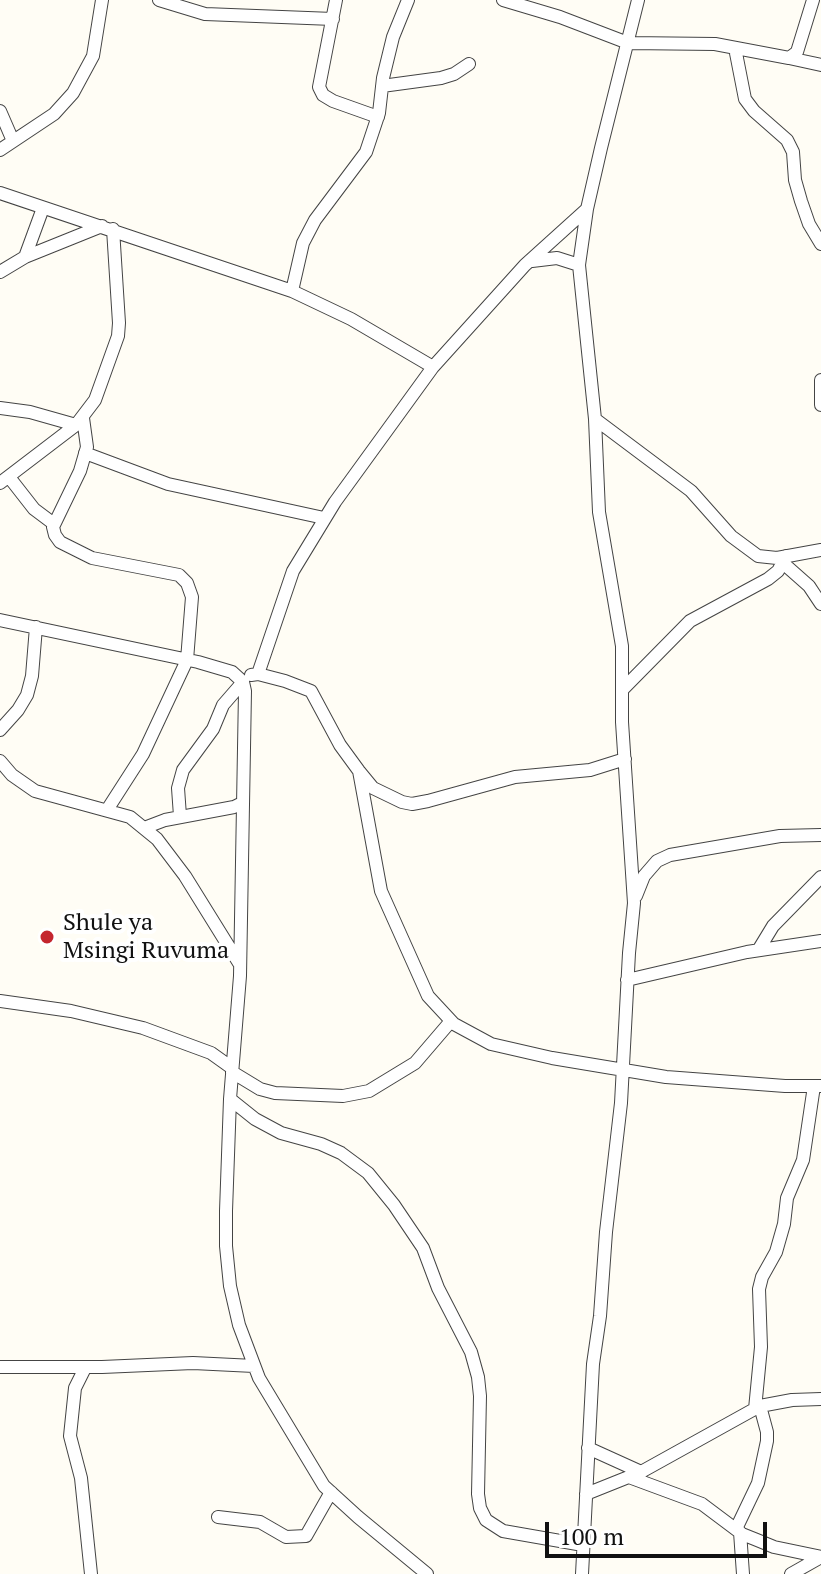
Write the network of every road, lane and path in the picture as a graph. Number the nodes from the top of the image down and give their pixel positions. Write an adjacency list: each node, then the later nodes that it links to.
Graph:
1 (102, 0): 18 (street)
2 (159, 0): 9 (street)
3 (336, 0): 9 (street)
4 (408, 0): 15 (street)
5 (503, 0): 8 (street)
6 (638, 0): 10 (street)
7 (813, 0): 12 (street)
8 (542, 6): 10 (street)
9 (333, 19): 17 (street)
10 (628, 43): 11 (street); 22 (street)
11 (735, 48): 12 (street); 24 (street)
12 (789, 58): 14 (street)
13 (469, 64): 15 (street)
14 (821, 65)
15 (382, 86): 17 (street)
16 (0, 111): 18 (street)
17 (378, 117): 29 (street)
18 (13, 141): 19 (street)
19 (0, 150)
20 (0, 193): 21 (street)
21 (43, 208): 23 (street); 25 (street)
22 (587, 209): 26 (street); 27 (street)
23 (108, 227): 25 (street); 29 (street); 35 (street)
24 (821, 244)
25 (25, 257): 28 (street)
26 (527, 263): 27 (street); 30 (street)
27 (579, 265): 34 (street)
28 (0, 272)
29 (292, 291): 30 (street)
30 (433, 367): 38 (street)
31 (821, 380): 32 (street)
32 (821, 405)
33 (0, 408): 35 (street)
34 (595, 419): 41 (street); 48 (street)
35 (79, 422): 36 (street); 37 (street)
36 (85, 453): 38 (street); 39 (street)
37 (4, 478): 39 (street)
38 (324, 518): 46 (street)
39 (54, 524): 45 (street)
40 (821, 550): 41 (street)
41 (784, 560): 42 (street); 48 (street)
42 (821, 604)
43 (0, 620): 44 (street)
44 (36, 627): 45 (street); 49 (street)
45 (187, 660): 47 (street); 54 (street)
46 (258, 674): 47 (street); 52 (street)
47 (241, 679): 53 (street); 55 (street)
48 (623, 689): 50 (street)
49 (0, 730)
50 (625, 759): 52 (street); 59 (street)
51 (0, 761): 54 (street)
52 (359, 771): 65 (street)
53 (242, 803): 55 (street); 62 (street)
54 (107, 810): 56 (street)
55 (180, 816): 56 (street)
56 (144, 828): 62 (street)
57 (821, 835): 59 (street)
58 (821, 877): 61 (street)
59 (634, 903): 63 (street)
60 (821, 941): 61 (street)
61 (759, 949): 63 (street)
62 (240, 966): 67 (street)
63 (627, 980): 66 (street)
64 (0, 1001): 67 (street)
65 (451, 1021): 66 (street); 67 (street)
66 (622, 1069): 68 (street); 75 (street)
67 (232, 1070): 69 (street)
68 (817, 1086): 74 (street)
69 (230, 1099): 70 (street); 81 (street)
70 (254, 1366): 72 (street); 77 (street)
71 (0, 1367): 72 (street)
72 (85, 1368): 83 (street)
73 (821, 1399): 74 (street)
74 (758, 1408): 76 (street); 80 (street)
75 (588, 1448): 76 (street); 78 (street)
76 (635, 1475): 78 (street); 80 (street)
77 (331, 1492): 79 (street); 84 (street)
78 (586, 1494): 81 (street)
79 (218, 1517)
80 (738, 1531): 82 (street); 86 (street)
81 (583, 1545): 85 (street)
82 (819, 1559): 87 (street)
83 (91, 1574)
84 (427, 1574)
85 (582, 1574)
86 (743, 1574)
87 (791, 1574)

